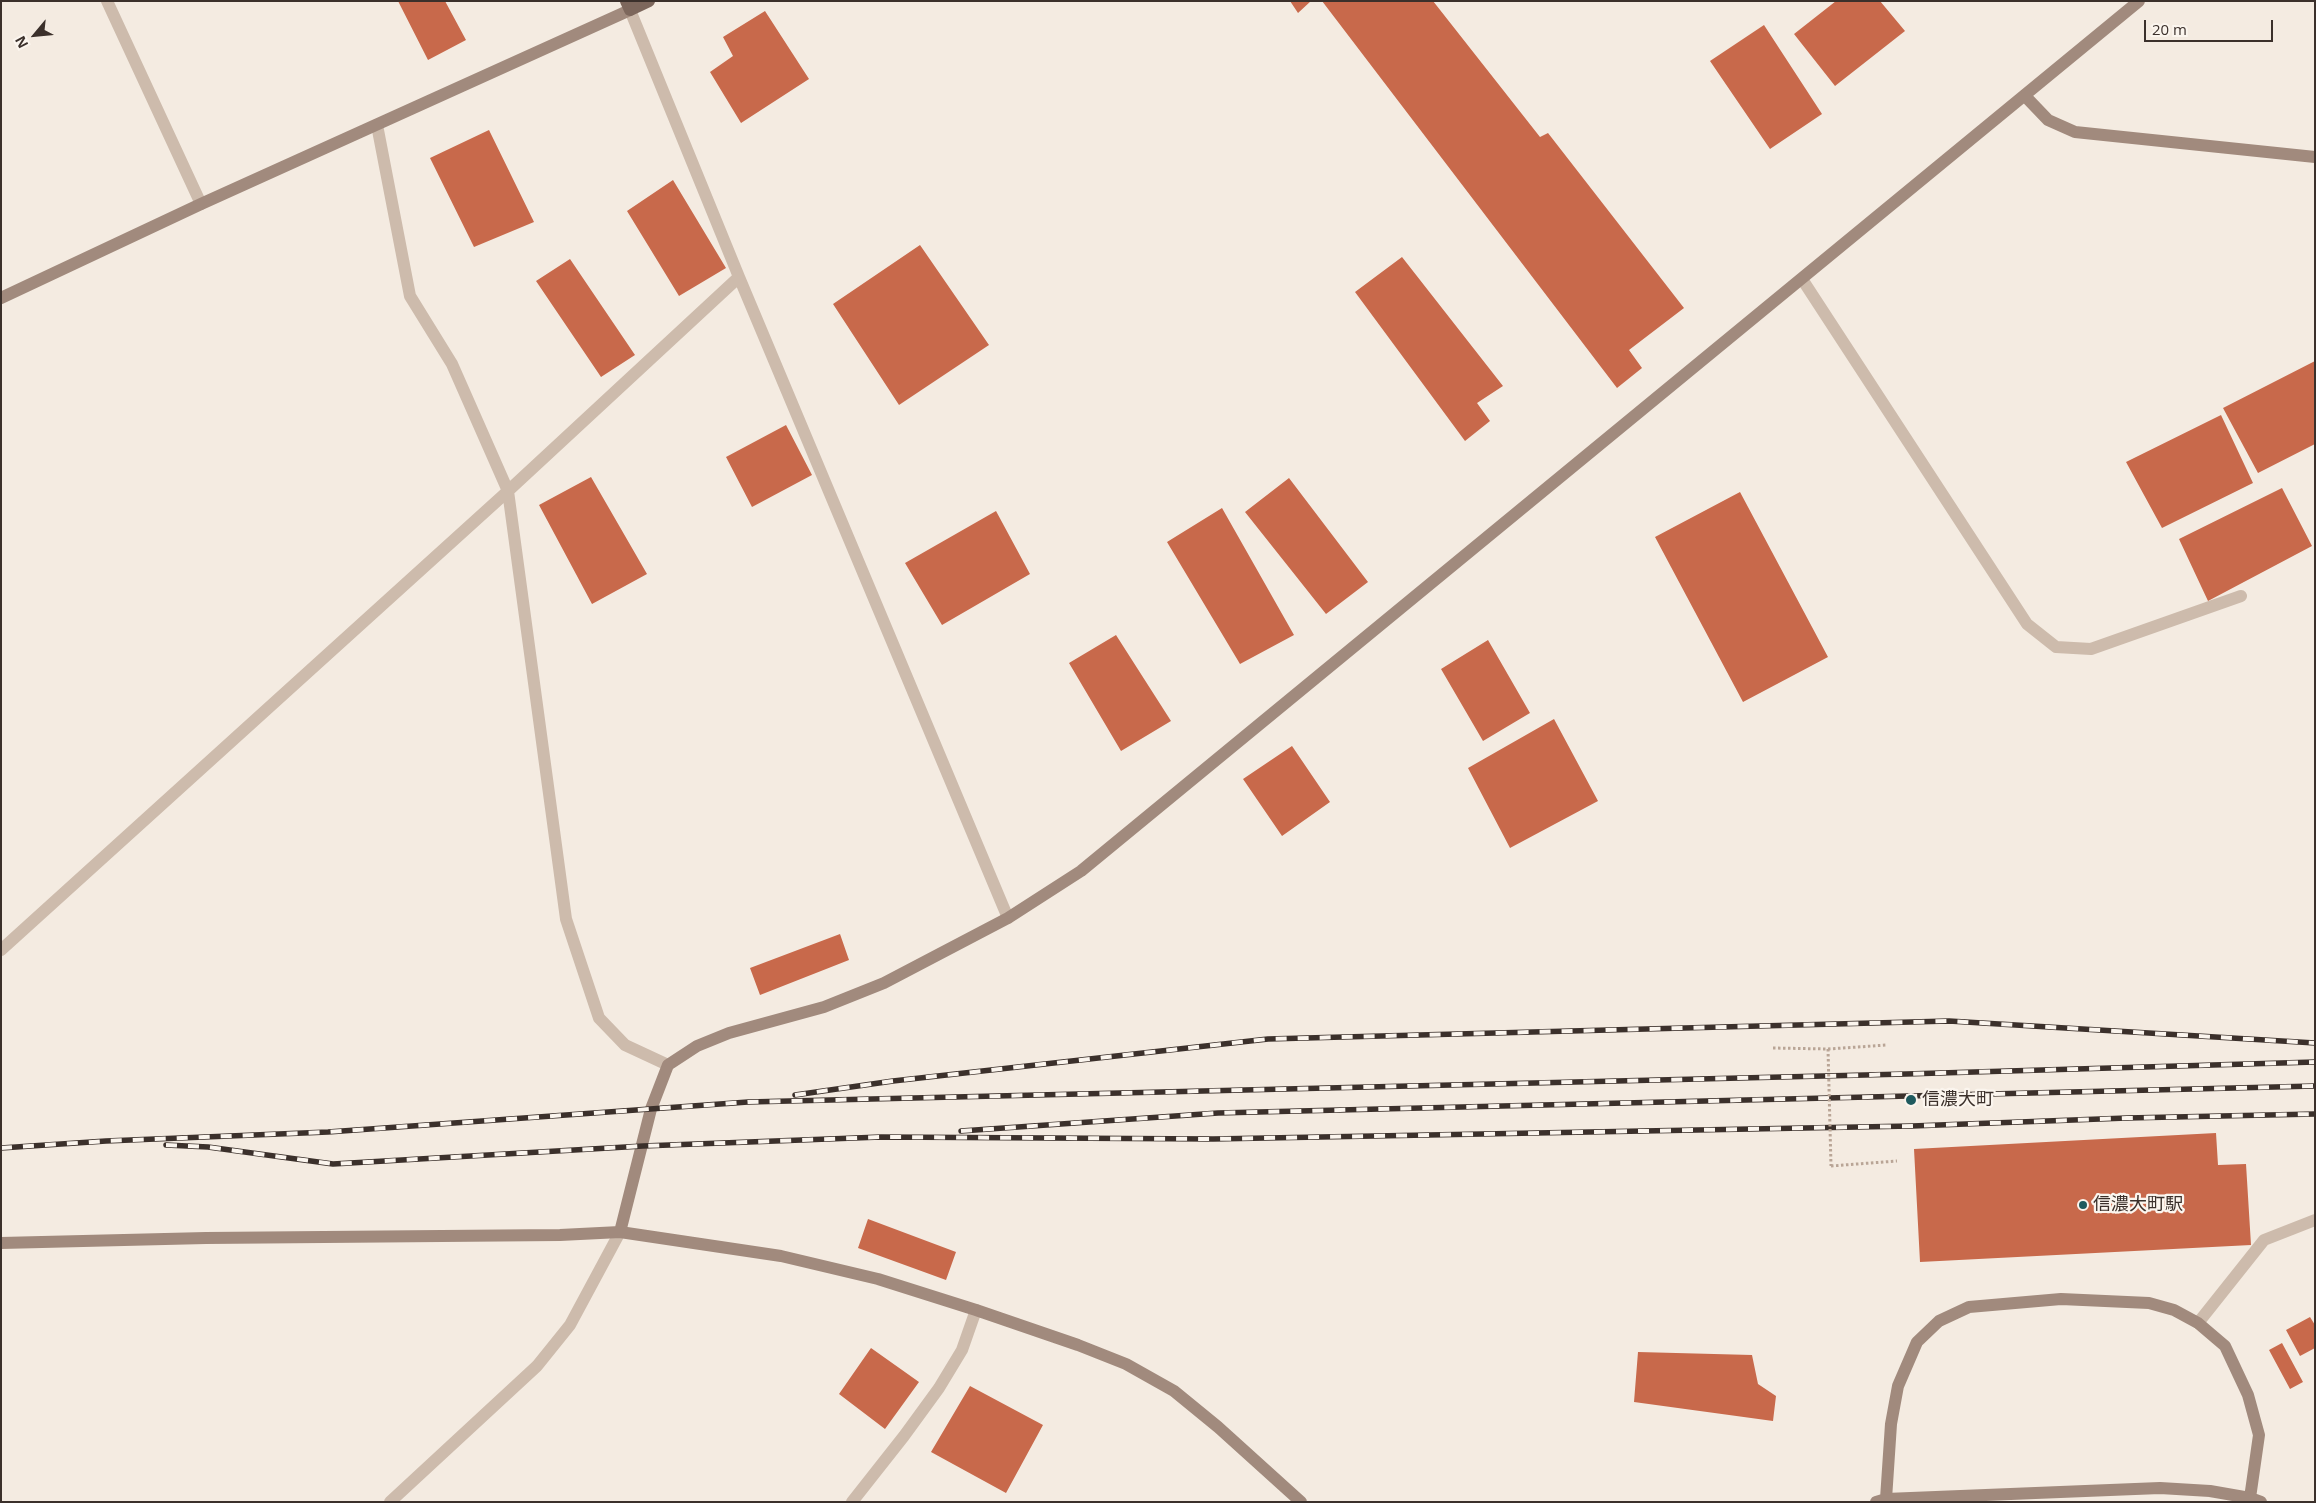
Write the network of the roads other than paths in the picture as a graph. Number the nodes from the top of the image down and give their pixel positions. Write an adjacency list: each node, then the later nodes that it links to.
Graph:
1 (107, 1): 8 (street)
2 (650, 1): 4 (main road)
3 (2139, 1): 5 (street)
4 (628, 6): 6 (street); 9 (street)
5 (2025, 96): 7 (street); 10 (street)
6 (377, 125): 8 (street); 12 (street)
7 (2315, 157)
8 (201, 204): 11 (street)
9 (739, 277): 12 (street); 14 (street)
10 (1802, 279): 13 (street); 14 (street)
11 (1, 298)
12 (508, 491): 15 (street); 16 (street)
13 (2241, 596)
14 (1008, 918): 16 (street)
15 (1, 950)
16 (668, 1065): 18 (street)
17 (2315, 1220): 21 (street)
18 (620, 1232): 19 (street); 20 (street); 24 (street)
19 (1, 1243)
20 (976, 1310): 25 (street); 26 (street)
21 (2198, 1323): 22 (street); 23 (street)
22 (1881, 1500): 23 (street)
23 (2256, 1500)
24 (390, 1502)
25 (852, 1502)
26 (1301, 1502)

